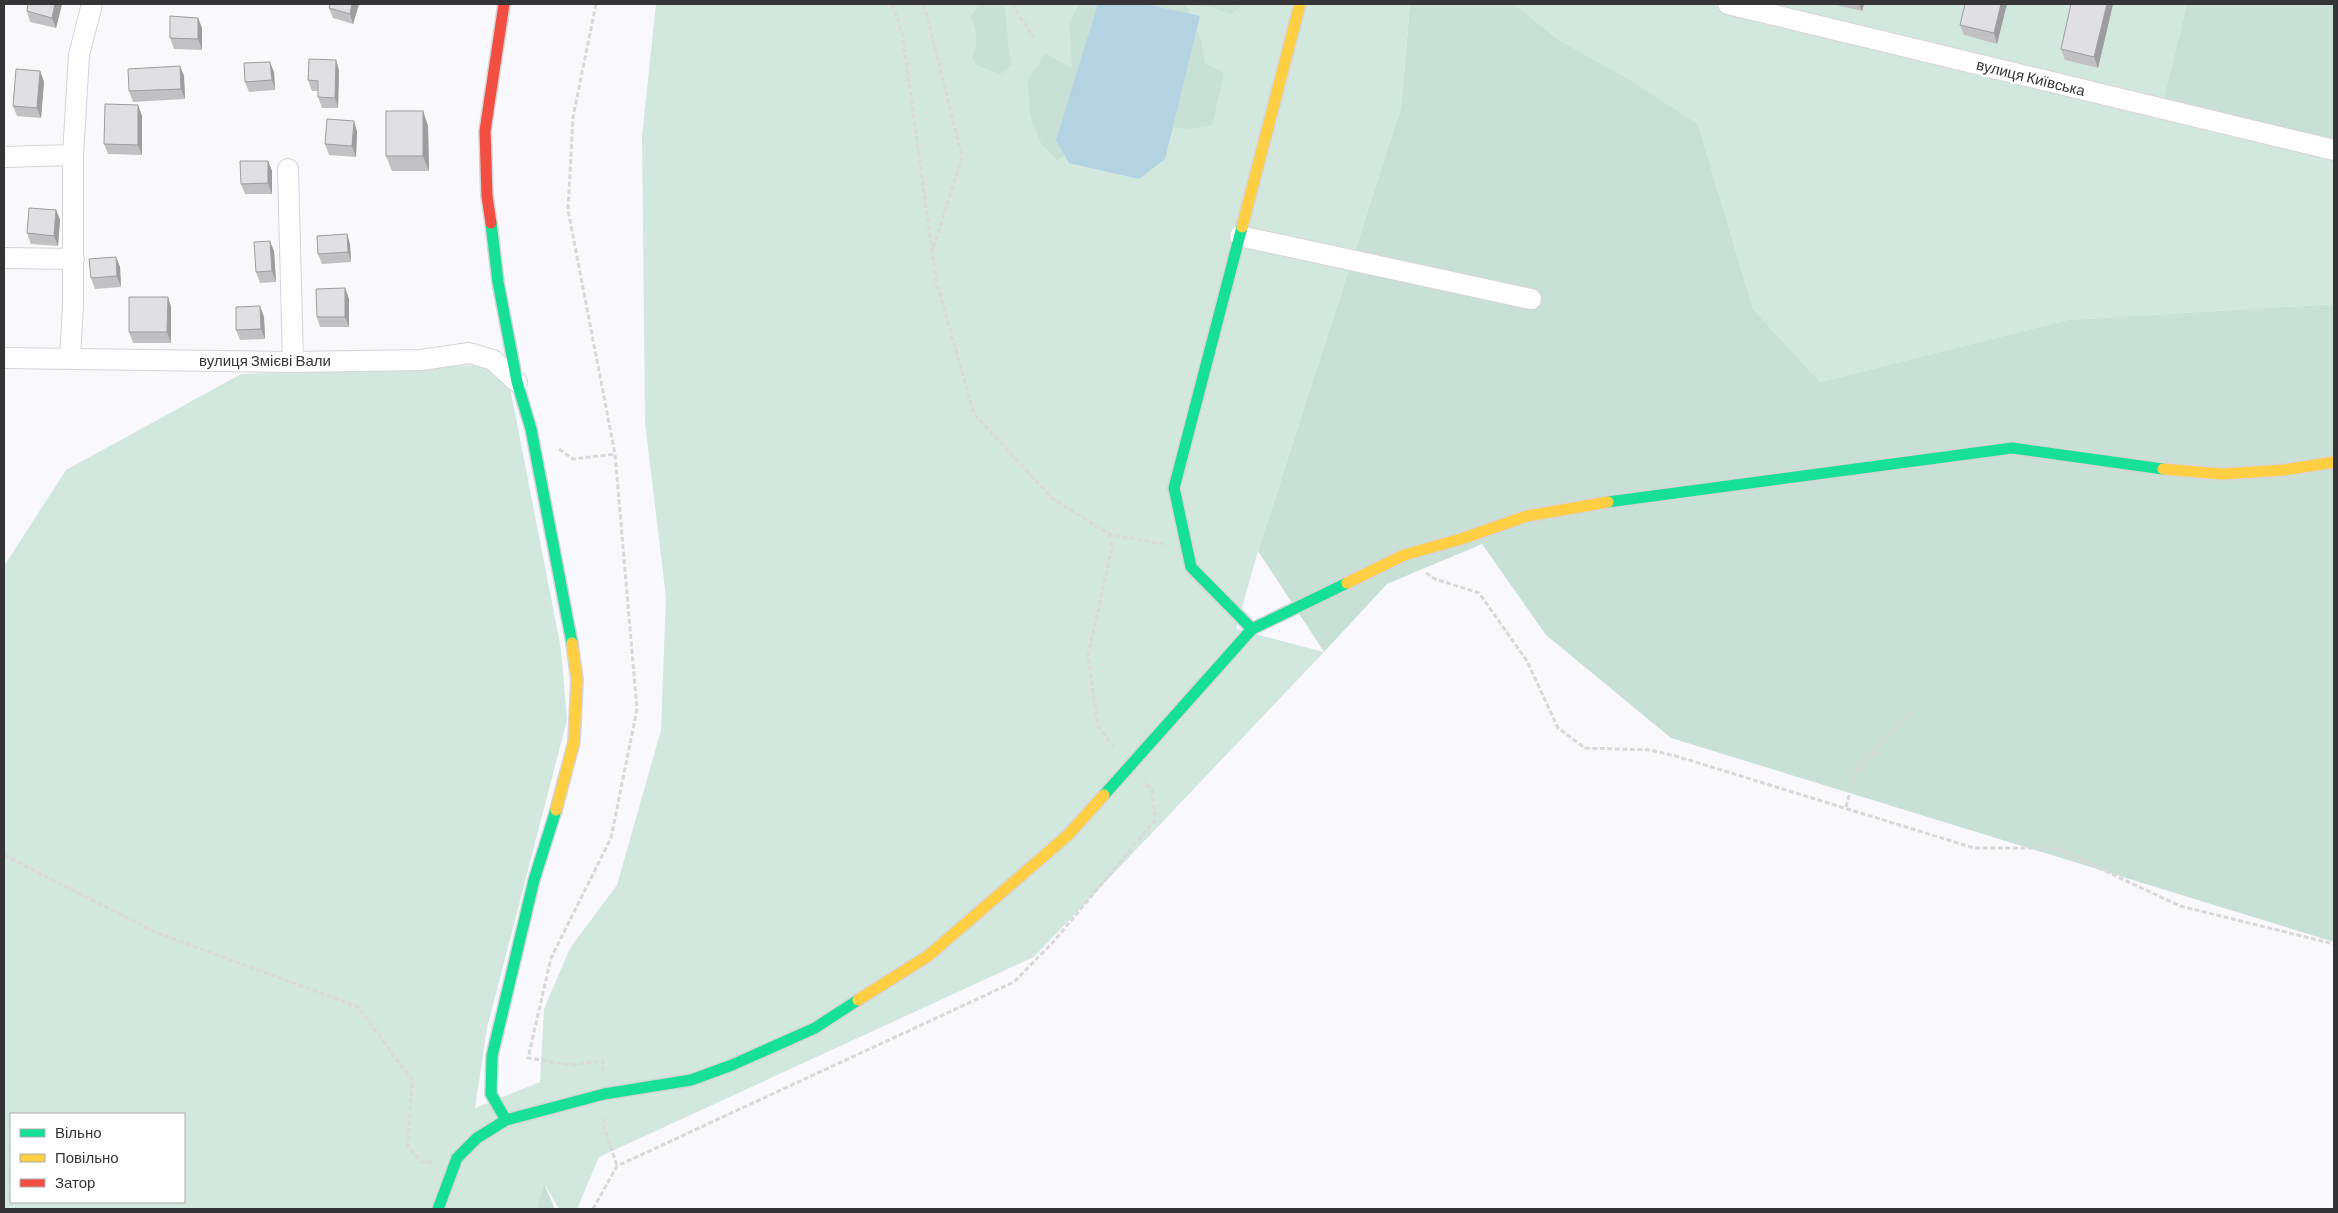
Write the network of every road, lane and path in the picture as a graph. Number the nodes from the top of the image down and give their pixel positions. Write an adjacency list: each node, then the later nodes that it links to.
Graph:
1 (92, 4): 11 (street)
2 (504, 4): 22 (street)
3 (596, 4): 24 (path)
4 (892, 4): 15 (path)
5 (924, 4): 15 (path)
6 (1012, 4): 9 (path)
7 (1300, 4): 14 (street)
8 (1728, 4): 10 (street, вулиця Київська)
9 (1034, 38)
10 (2334, 150)
11 (74, 156): 12 (street); 17 (street)
12 (4, 157)
13 (288, 169): 21 (street)
14 (1240, 236): 18 (street); 26 (street)
15 (932, 251): 26 (path)
16 (4, 258): 17 (street)
17 (74, 259): 20 (street)
18 (1531, 299)
19 (4, 358): 20 (street, вулиця Змієві Вали)
20 (70, 358): 21 (street, вулиця Змієві Вали)
21 (293, 362): 22 (street, вулиця Змієві Вали)
22 (517, 382): 23 (street)
23 (531, 429): 24 (path); 34 (street)
24 (615, 454): 33 (path)
25 (2334, 462): 27 (street)
26 (1186, 545): 28 (street)
27 (1404, 555): 28 (street); 30 (path)
28 (1252, 629): 33 (street)
29 (1914, 711): 30 (path)
30 (1846, 807): 32 (path)
31 (4, 855): 35 (path)
32 (2334, 944)
33 (604, 1094): 34 (street); 36 (path)
34 (506, 1120): 35 (street)
35 (457, 1158): 37 (street)
36 (616, 1166)
37 (438, 1209)

